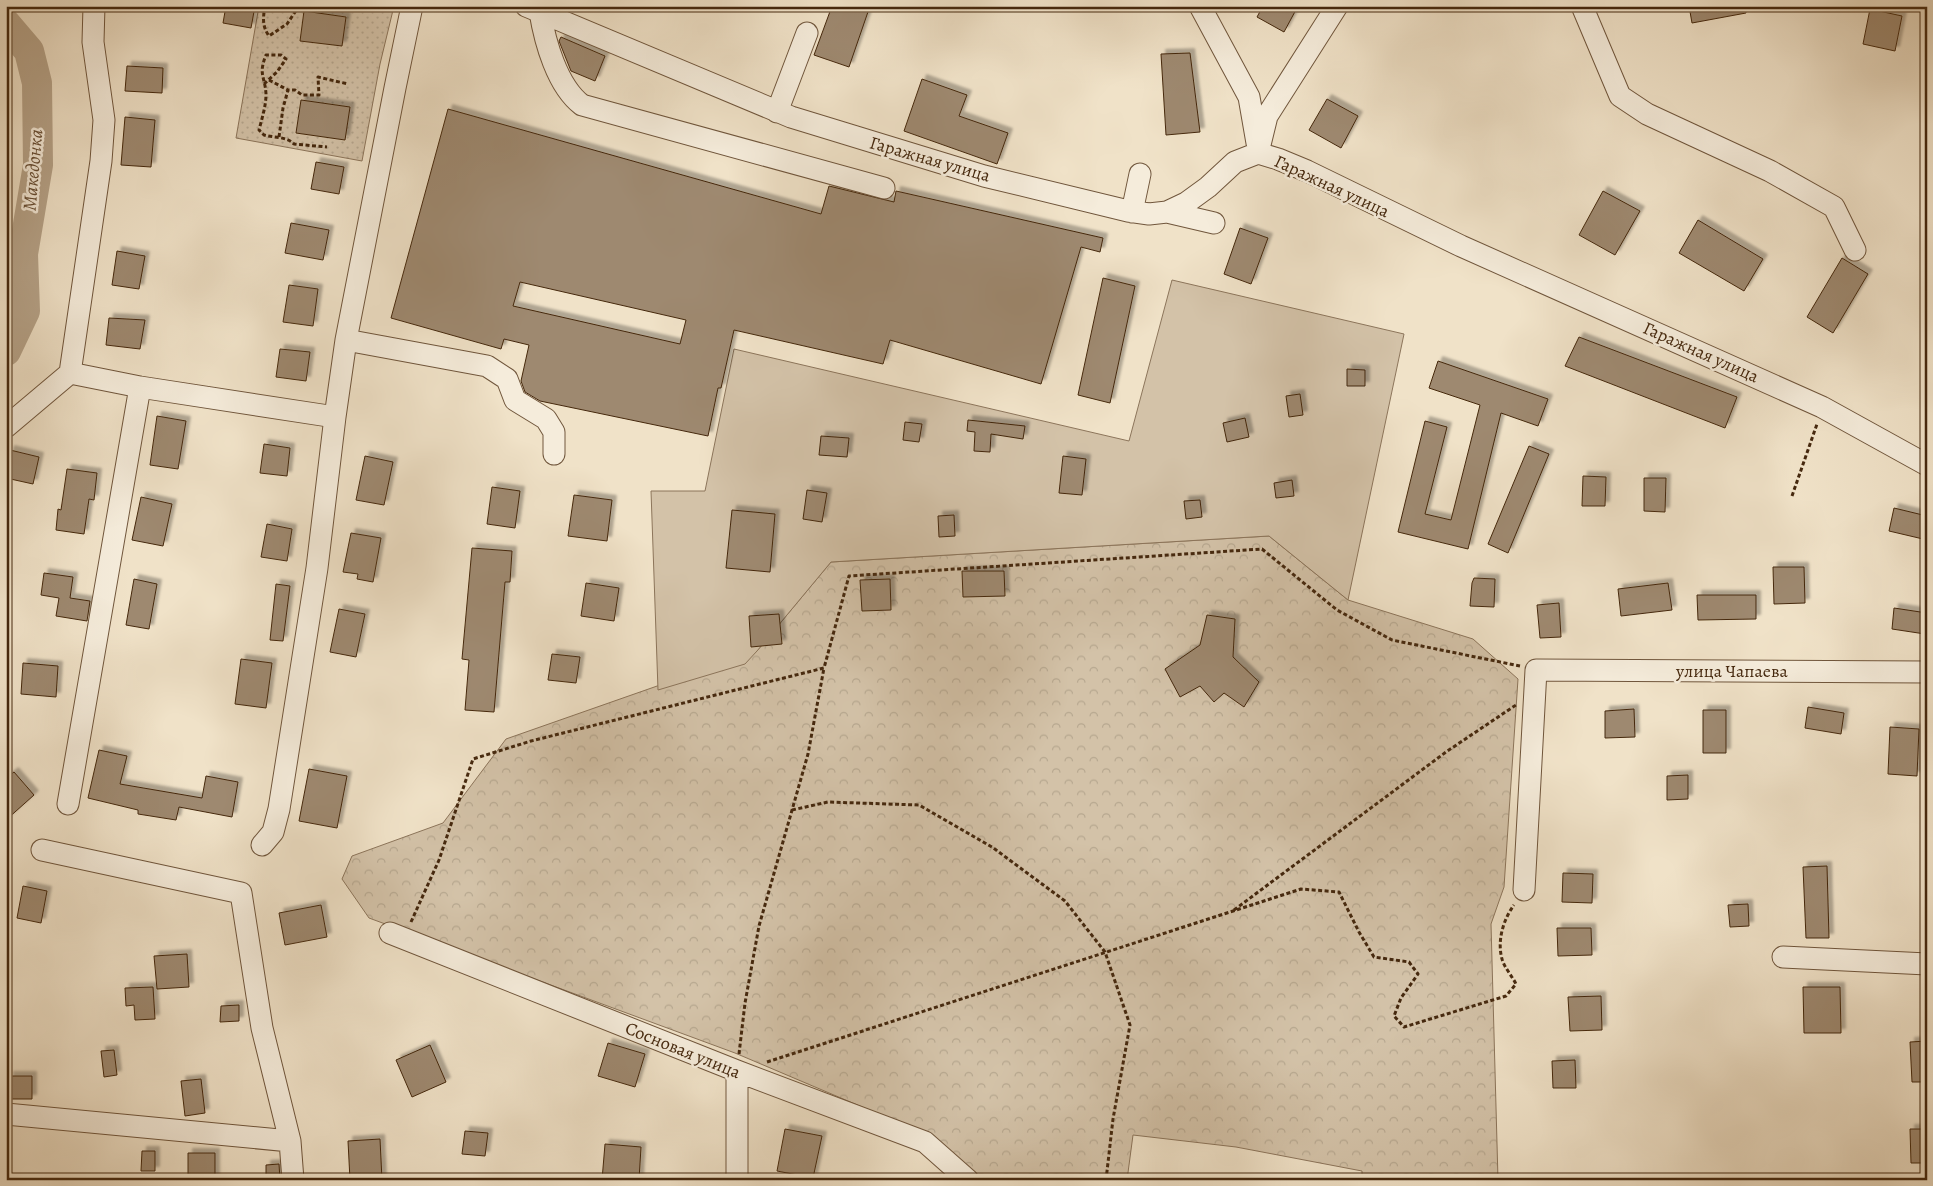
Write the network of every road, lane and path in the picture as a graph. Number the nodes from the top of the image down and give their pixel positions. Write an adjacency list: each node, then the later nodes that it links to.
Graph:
1 (94, 6): 27 (street)
2 (265, 6): 3 (path)
3 (300, 6)
4 (351, 6): 9 (path)
5 (412, 6): 26 (street)
6 (1200, 6): 19 (street)
7 (1337, 6): 19 (street)
8 (1582, 6): 25 (street)
9 (359, 8)
10 (533, 9): 16 (street, Гаражная улица); 21 (street)
11 (807, 33): 16 (street)
12 (269, 80): 13 (path); 13 (path); 15 (path)
13 (264, 84): 17 (path)
14 (348, 84): 15 (path)
15 (288, 90): 17 (path)
16 (777, 112): 23 (street, Гаражная улица)
17 (278, 137): 18 (path)
18 (327, 147)
19 (1258, 153): 22 (street, Гаражная улица); 29 (street, Гаражная улица)
20 (1140, 174): 23 (street)
21 (884, 188)
22 (1167, 212): 23 (street, Гаражная улица); 24 (street)
23 (1135, 216)
24 (1214, 223)
25 (1855, 250)
26 (346, 340): 30 (street); 32 (street)
27 (70, 373): 28 (street); 31 (street)
28 (140, 387): 30 (street); 39 (street)
29 (1822, 407): 33 (street, Гаражная улица); 34 (path)
30 (335, 417): 41 (street)
31 (6, 427)
32 (554, 454)
33 (1927, 465)
34 (1792, 496)
35 (824, 668): 36 (path); 40 (path); 45 (path)
36 (1536, 670): 37 (street, улица Чапаева); 38 (street)
37 (1927, 672)
38 (1535, 692): 43 (street); 44 (path)
39 (68, 804)
40 (792, 810): 46 (path); 50 (path)
41 (262, 845)
42 (42, 850): 52 (street)
43 (1524, 890): 44 (path)
44 (1232, 912): 46 (path)
45 (396, 936): 50 (street, Сосновая улица)
46 (1106, 952): 49 (path); 56 (path)
47 (1783, 957): 48 (street)
48 (1927, 964)
49 (766, 1062)
50 (737, 1071): 54 (street); 55 (street, Сосновая улица)
51 (6, 1114): 52 (street)
52 (290, 1141): 53 (street)
53 (293, 1180)
54 (737, 1180)
55 (968, 1180)
56 (1106, 1180)

